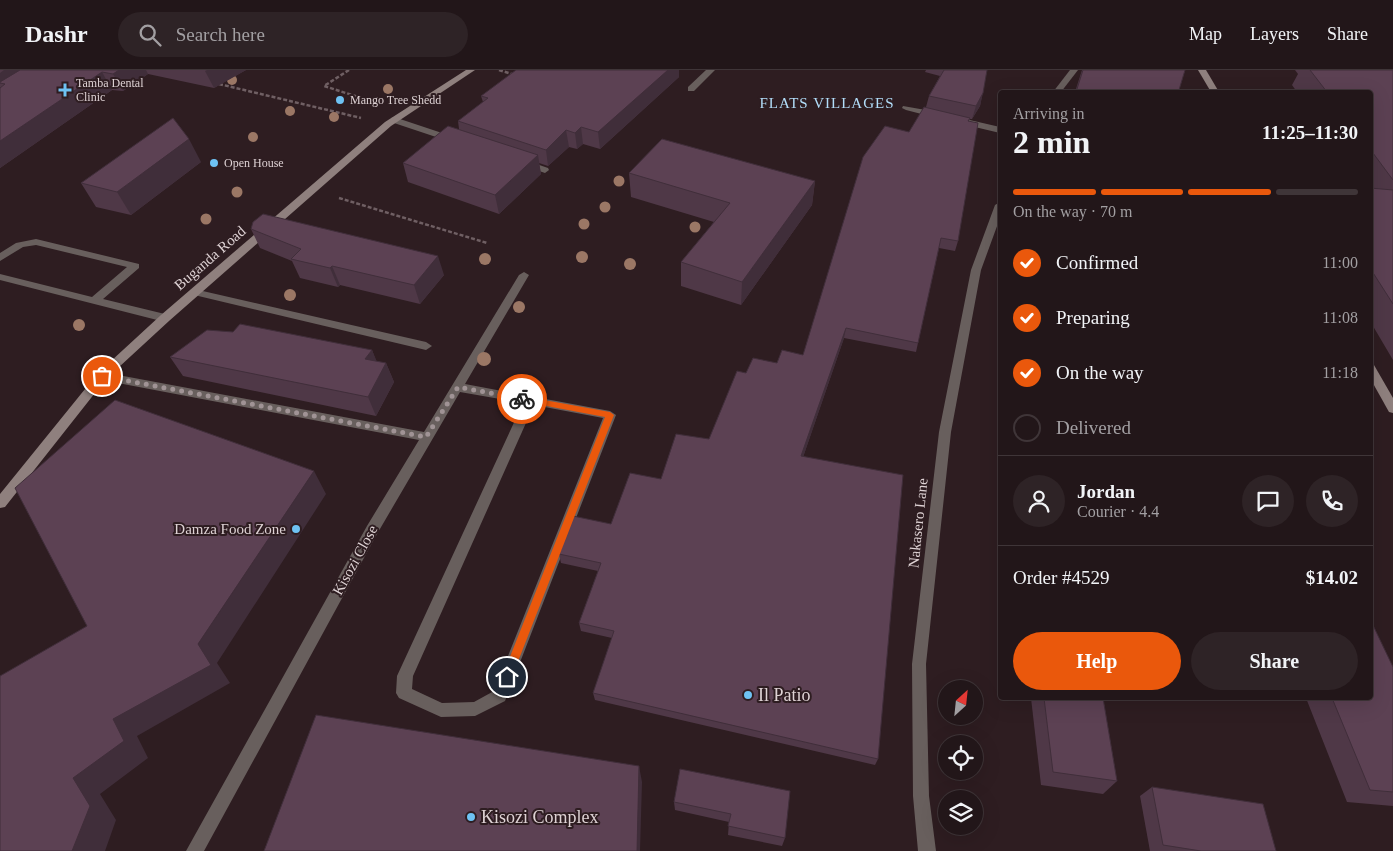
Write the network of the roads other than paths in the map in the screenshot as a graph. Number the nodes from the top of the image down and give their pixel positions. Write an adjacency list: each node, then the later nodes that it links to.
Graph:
1 (471, 70): 11 (main road, Buganda Road)
2 (711, 70): 5 (street)
3 (1074, 70): 6 (street)
4 (1202, 70): 7 (main road)
5 (691, 89)
6 (1059, 90)
7 (1214, 90)
8 (906, 108): 9 (street)
9 (944, 117)
10 (953, 119): 12 (street)
11 (391, 122): 13 (street); 20 (main road, Buganda Road)
12 (998, 130)
13 (459, 142)
14 (519, 162): 15 (street)
15 (545, 170)
16 (998, 210): 32 (street, Nakasero Lane)
17 (0, 258): 21 (street)
18 (524, 275): 26 (street, Kisozi Close)
19 (0, 277): 21 (street)
20 (194, 292): 22 (main road, Buganda Road); 23 (street)
21 (95, 300): 22 (street)
22 (165, 318): 24 (main road, Buganda Road)
23 (426, 346)
24 (102, 376): 29 (street); 30 (main road, Buganda Road)
25 (1375, 386): 28 (main road)
26 (458, 387): 27 (street); 29 (street, Kisozi Close)
27 (530, 401): 27 (street)
28 (1393, 409)
29 (426, 437): 31 (street, Kisozi Close)
30 (0, 503)
31 (196, 851)
32 (927, 851)

